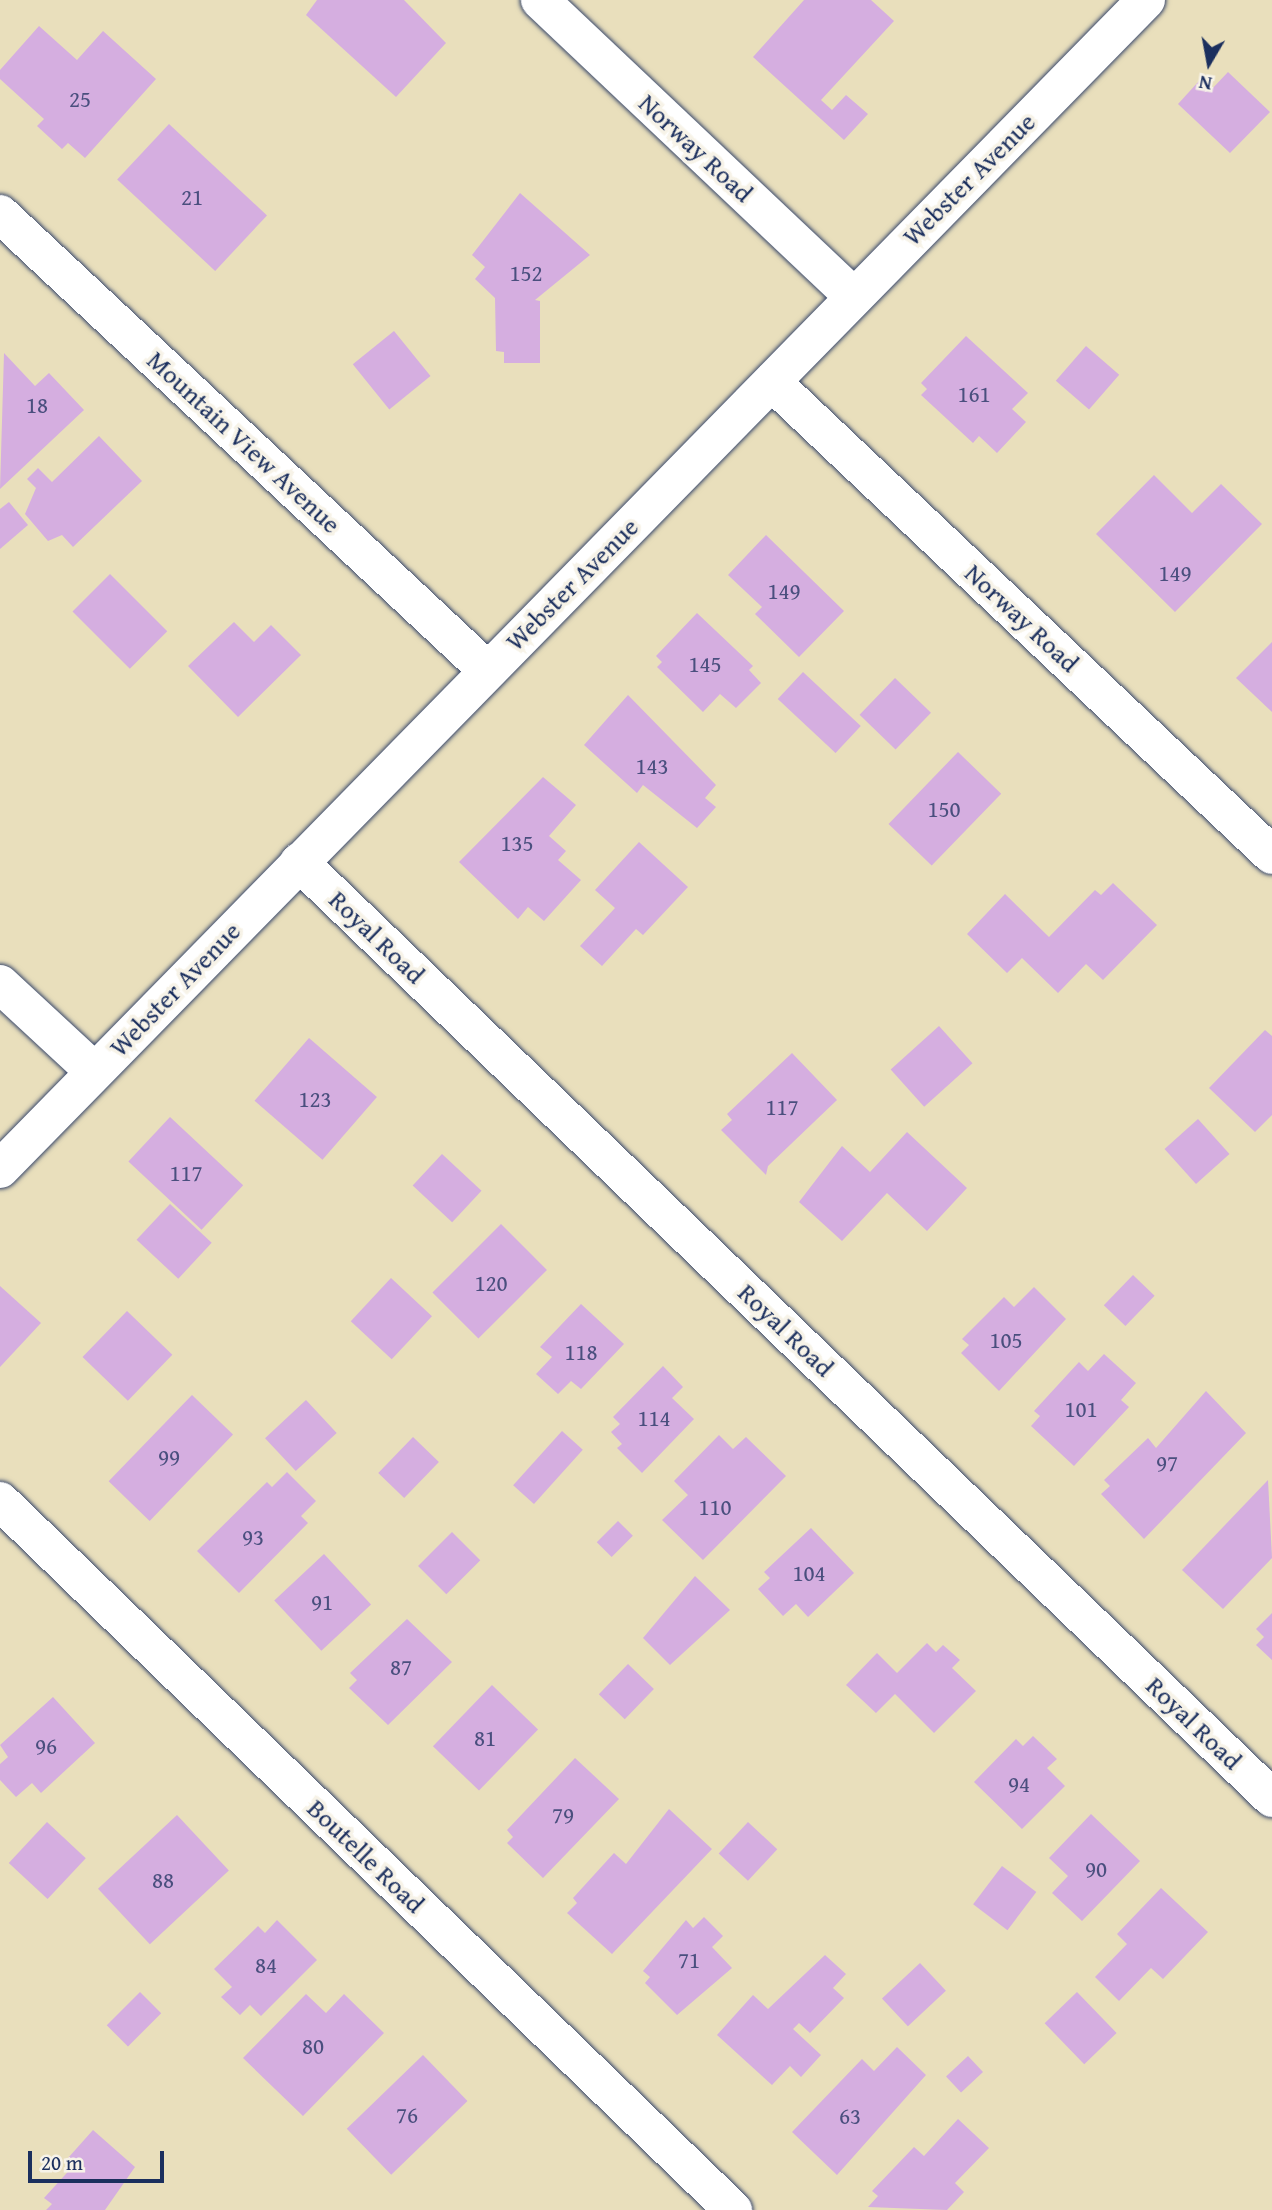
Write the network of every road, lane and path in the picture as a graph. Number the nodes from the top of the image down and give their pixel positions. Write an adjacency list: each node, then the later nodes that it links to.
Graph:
1 (540, 0): 4 (street, Norway Road)
2 (1146, 0): 4 (street, Webster Avenue)
3 (0, 215): 6 (street, Mountain View Avenue)
4 (853, 296): 5 (street, Webster Avenue)
5 (772, 382): 6 (street, Webster Avenue); 7 (street, Norway Road)
6 (487, 670): 8 (street, Webster Avenue)
7 (1272, 855)
8 (299, 862): 10 (street, Webster Avenue); 13 (street, Royal Road)
9 (0, 984): 10 (street)
10 (94, 1071): 11 (street, Webster Avenue)
11 (0, 1169)
12 (0, 1501): 14 (street, Boutelle Road)
13 (1272, 1798)
14 (733, 2210)

